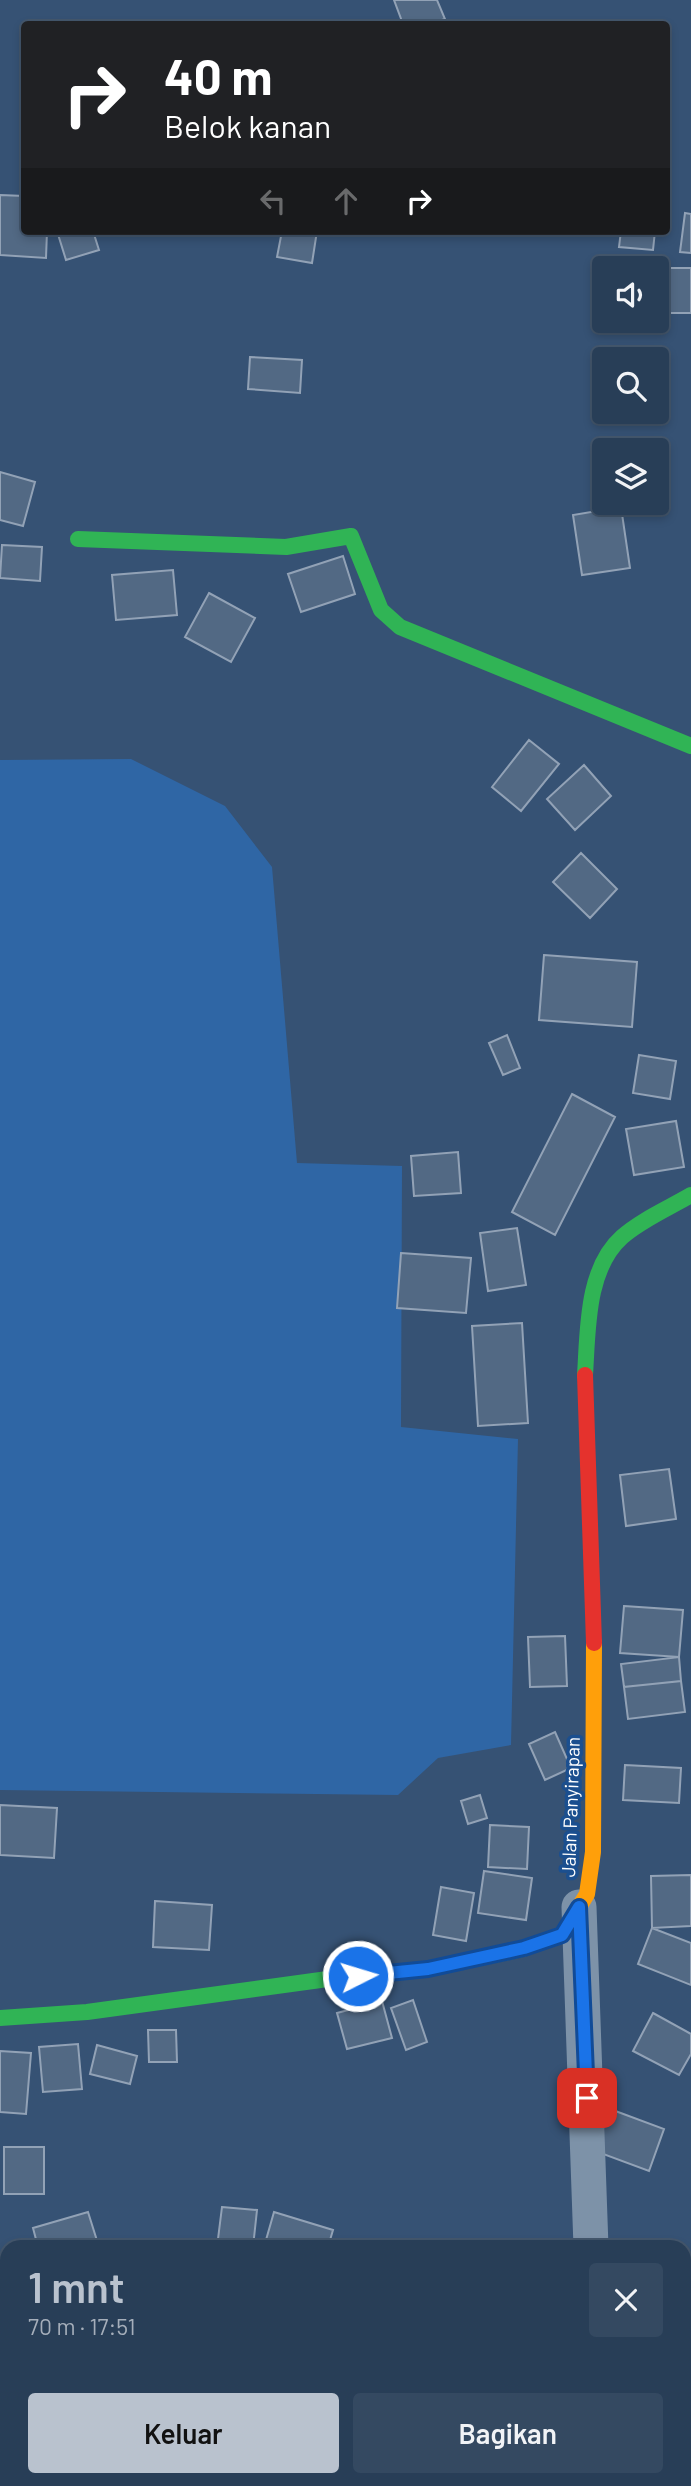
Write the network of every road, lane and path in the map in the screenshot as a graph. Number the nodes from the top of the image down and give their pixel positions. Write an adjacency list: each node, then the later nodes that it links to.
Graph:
1 (78, 539): 2 (street)
2 (691, 746)
3 (691, 1195): 4 (street, Jalan Panyirapan)
4 (579, 1907): 5 (street, Jalan Panyirapan); 6 (street)
5 (0, 2018)
6 (592, 2240)

